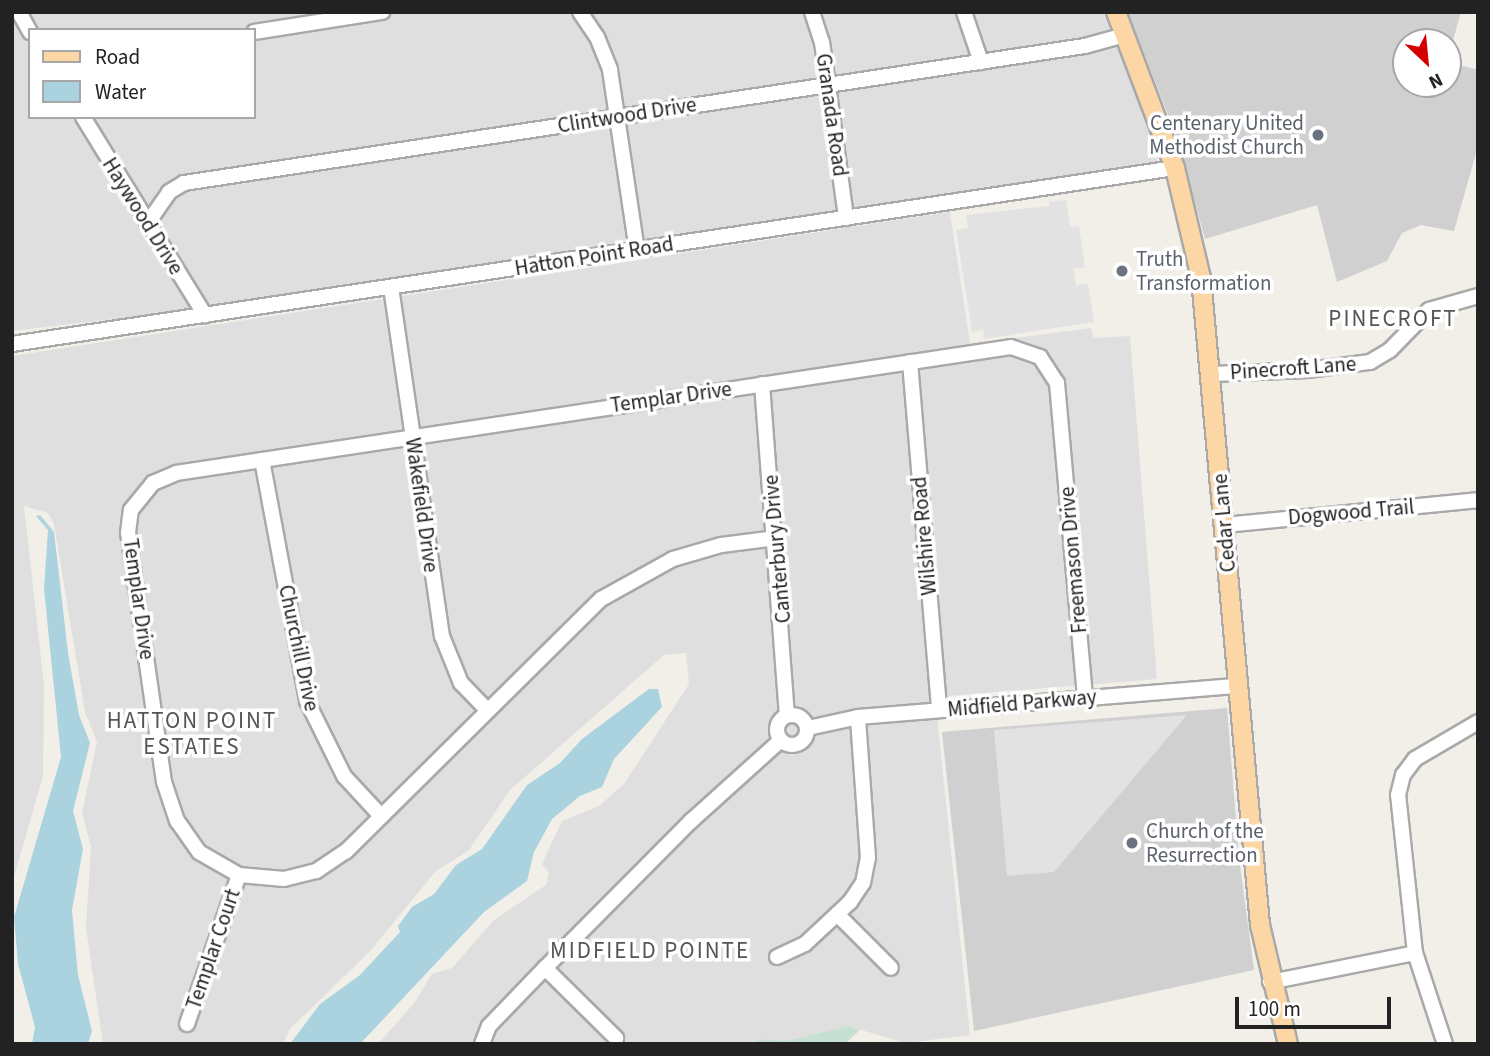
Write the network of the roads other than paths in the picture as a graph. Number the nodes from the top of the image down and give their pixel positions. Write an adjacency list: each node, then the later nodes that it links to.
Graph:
1 (19, 12): 7 (street)
2 (382, 12): 8 (street)
3 (580, 12): 12 (street)
4 (812, 12): 11 (street, Granada Road)
5 (964, 12): 10 (street)
6 (1116, 12): 9 (main road, Cedar Lane)
7 (28, 28)
8 (256, 32)
9 (1125, 35): 10 (street, Clintwood Drive); 14 (main road, Cedar Lane)
10 (981, 62): 11 (street, Clintwood Drive)
11 (827, 85): 12 (street, Clintwood Drive); 15 (street, Granada Road)
12 (617, 117): 16 (street, Clintwood Drive); 17 (street)
13 (84, 119): 16 (street, Haywood Drive)
14 (1175, 168): 15 (street, Hatton Point Road); 23 (main road, Cedar Lane)
15 (846, 218): 17 (street, Hatton Point Road)
16 (147, 224): 20 (street, Haywood Drive)
17 (637, 250): 18 (street, Hatton Point Road)
18 (391, 287): 20 (street, Hatton Point Road); 26 (street, Wakefield Drive)
19 (1478, 296): 23 (street, Pinecroft Lane)
20 (205, 314): 21 (street, Hatton Point Road)
21 (12, 344)
22 (910, 362): 24 (street, Templar Drive); 25 (street, Templar Drive); 34 (street, Wilshire Road)
23 (1212, 374): 29 (main road, Cedar Lane)
24 (762, 384): 26 (street, Templar Drive); 30 (street, Canterbury Drive)
25 (1061, 423): 32 (street, Freemason Drive)
26 (412, 437): 27 (street, Templar Drive); 33 (street, Wakefield Drive)
27 (262, 460): 40 (street, Churchill Drive); 41 (street, Templar Drive)
28 (1478, 500): 29 (street, Dogwood Trail)
29 (1224, 525): 31 (main road, Cedar Lane)
30 (776, 538): 33 (street, Templar Drive); 35 (street, Canterbury Drive)
31 (1238, 686): 32 (street, Midfield Parkway); 47 (main road, Cedar Lane)
32 (1085, 698): 34 (street, Midfield Parkway)
33 (487, 710): 40 (street, Templar Drive)
34 (939, 710): 36 (street, Midfield Parkway)
35 (787, 715): 38 (street); 39 (street)
36 (858, 717): 38 (street, Midfield Parkway); 42 (street)
37 (1478, 722): 43 (street)
38 (808, 728): 39 (street)
39 (781, 740): 45 (street)
40 (381, 816): 41 (street, Templar Drive)
41 (239, 875): 48 (street, Templar Court)
42 (837, 914): 44 (street); 46 (street)
43 (1415, 953): 47 (street); 52 (street)
44 (777, 957)
45 (545, 968): 49 (street); 50 (street)
46 (891, 968)
47 (1270, 982): 51 (main road, Cedar Lane)
48 (187, 1024)
49 (616, 1038)
50 (482, 1044)
51 (1288, 1044)
52 (1445, 1044)

